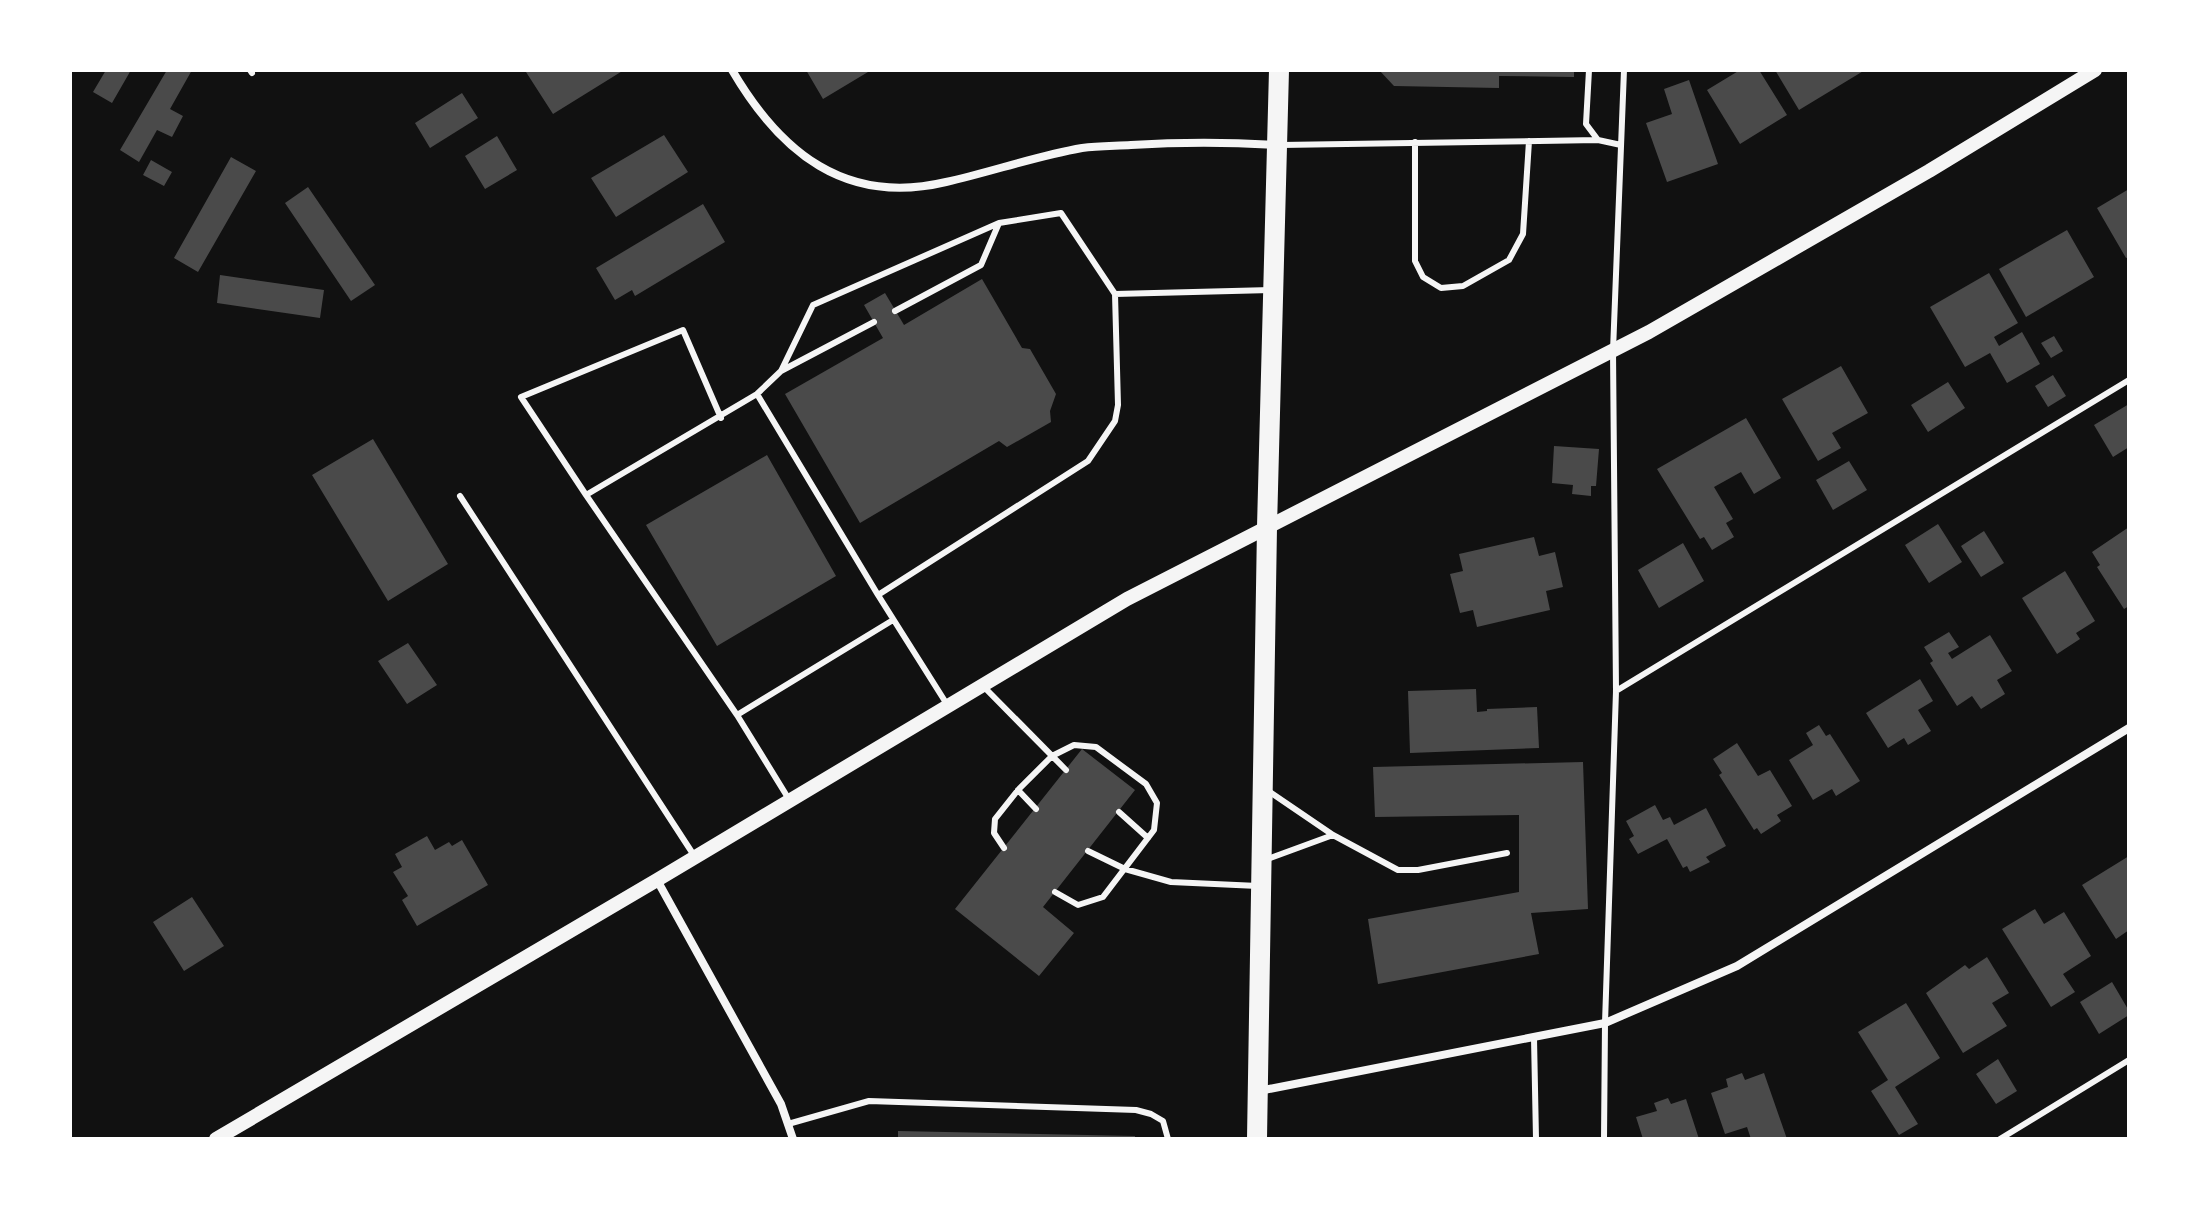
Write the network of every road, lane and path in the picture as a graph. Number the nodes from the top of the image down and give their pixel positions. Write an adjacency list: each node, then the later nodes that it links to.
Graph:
1 (732, 70): 9 (street)
2 (1279, 70): 9 (main road)
3 (1589, 70): 6 (lane)
4 (1624, 70): 10 (lane)
5 (2095, 70): 16 (street)
6 (1598, 140): 7 (lane); 10 (lane)
7 (1529, 141): 8 (lane); 8 (lane)
8 (1415, 142): 9 (lane)
9 (1277, 145): 12 (main road)
10 (1621, 145): 16 (lane)
11 (999, 223): 13 (lane); 14 (lane); 17 (lane)
12 (1274, 290): 13 (lane); 23 (main road)
13 (1115, 294): 24 (lane)
14 (895, 311)
15 (874, 322): 17 (lane)
16 (1613, 351): 23 (street); 27 (lane)
17 (781, 371): 19 (lane)
18 (2129, 380): 27 (lane)
19 (757, 394): 20 (lane); 24 (lane)
20 (721, 418): 21 (lane); 21 (lane)
21 (586, 495): 29 (lane)
22 (460, 496): 43 (lane)
23 (1267, 527): 26 (street); 33 (main road)
24 (878, 595): 25 (lane)
25 (893, 620): 28 (lane); 29 (lane)
26 (983, 686): 28 (street); 31 (lane)
27 (1616, 691): 49 (lane)
28 (949, 707): 35 (street)
29 (737, 715): 35 (lane)
30 (2129, 728): 49 (street)
31 (1052, 756): 32 (lane); 34 (lane); 39 (lane)
32 (1066, 770)
33 (1263, 788): 38 (lane); 44 (main road)
34 (1018, 790): 36 (lane); 40 (lane)
35 (790, 801): 43 (street)
36 (1036, 809)
37 (1119, 812): 39 (lane)
38 (1333, 835): 42 (lane); 44 (lane)
39 (1148, 838): 45 (lane)
40 (1004, 848)
41 (1088, 851): 45 (lane)
42 (1507, 853)
43 (695, 857): 46 (street)
44 (1262, 861): 47 (main road)
45 (1125, 869): 47 (lane); 48 (lane)
46 (657, 880): 53 (street); 54 (street)
47 (1262, 886): 52 (main road)
48 (1055, 892)
49 (1605, 1023): 50 (street); 59 (lane)
50 (1534, 1038): 52 (street); 58 (lane)
51 (2129, 1060): 60 (lane)
52 (1259, 1091): 57 (main road)
53 (788, 1124): 55 (street); 56 (lane)
54 (216, 1139)
55 (793, 1139)
56 (1168, 1139)
57 (1257, 1139)
58 (1536, 1139)
59 (1604, 1139)
60 (2000, 1139)

